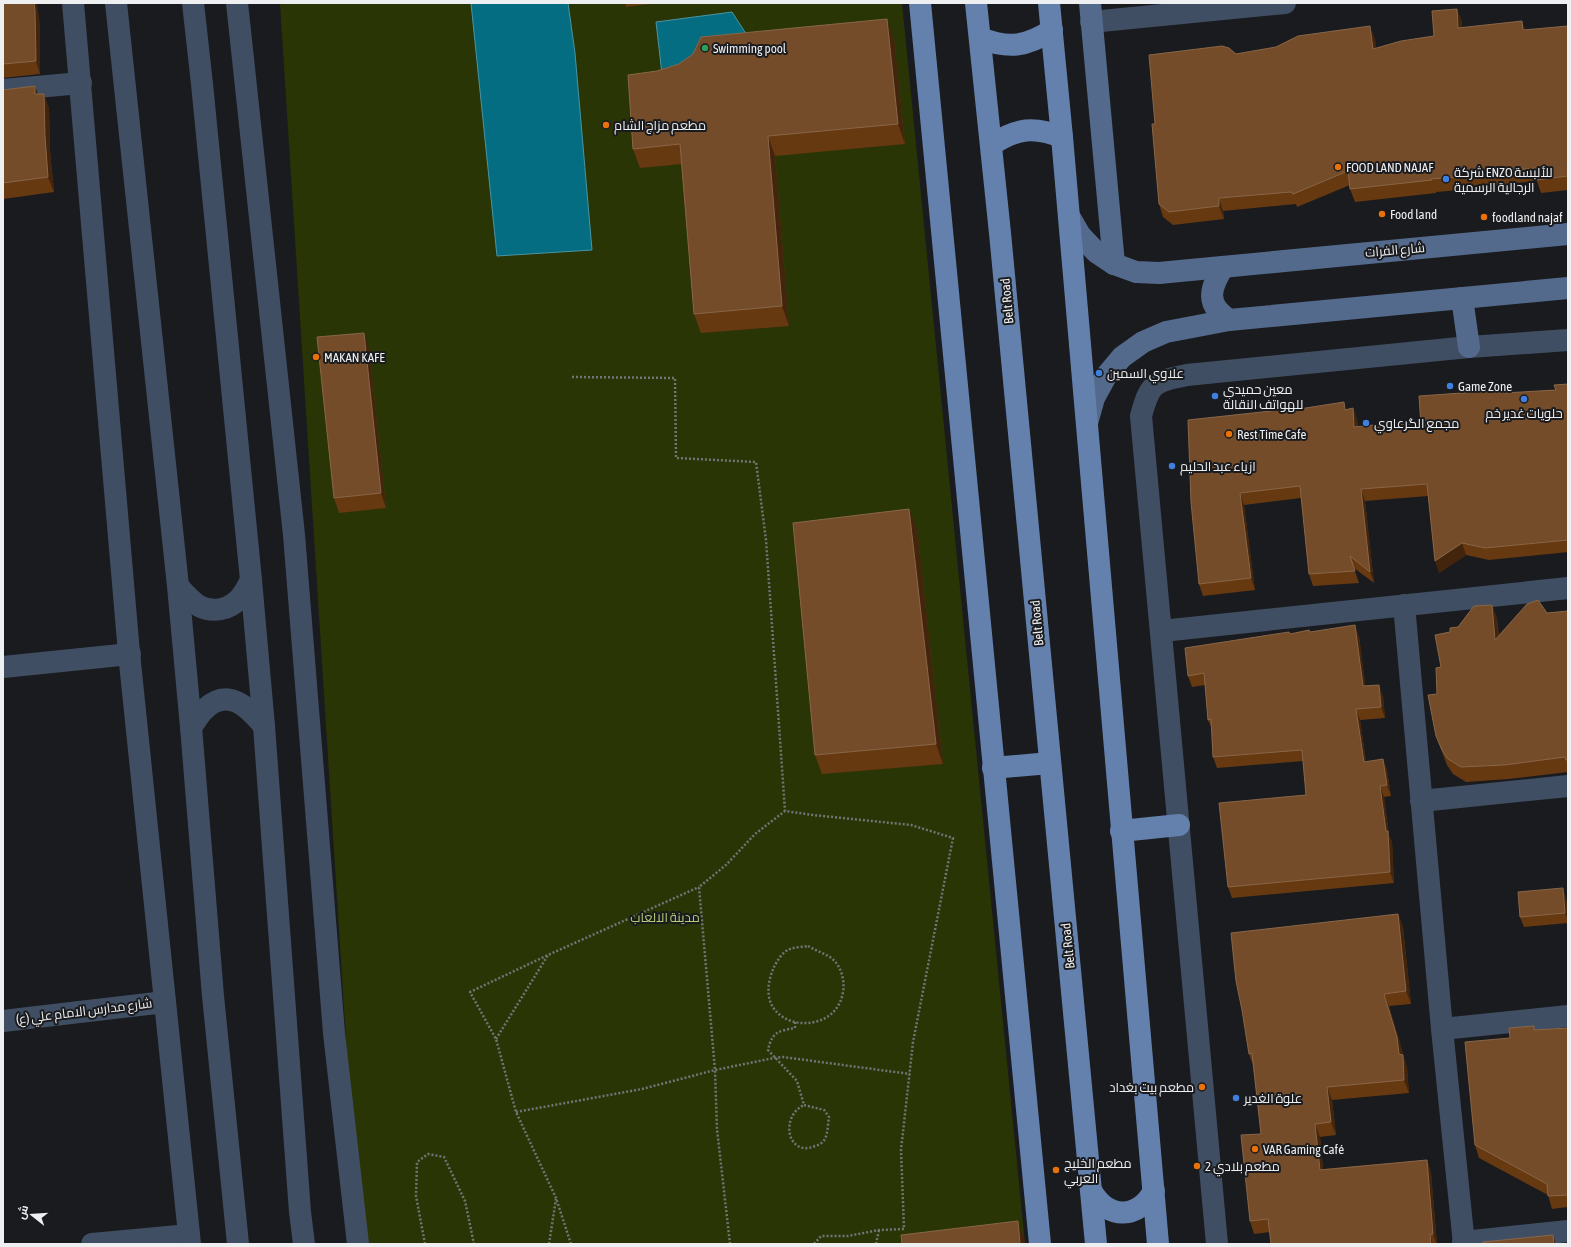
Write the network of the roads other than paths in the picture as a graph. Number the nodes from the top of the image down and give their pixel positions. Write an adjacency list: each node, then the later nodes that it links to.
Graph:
1 (73, 3): 12 (street)
2 (116, 3): 27 (street)
3 (193, 3): 26 (street)
4 (237, 3): 53 (street)
5 (920, 3): 36 (main road)
6 (976, 3): 11 (main road, Belt Road)
7 (1049, 3): 10 (main road)
8 (1285, 3): 9 (street)
9 (1091, 12): 18 (main road)
10 (1052, 30): 11 (main road); 14 (main road)
11 (980, 38): 15 (main road, Belt Road)
12 (81, 83): 13 (street); 31 (street)
13 (3, 90)
14 (1062, 137): 15 (main road); 16 (main road)
15 (991, 145): 35 (main road, Belt Road)
16 (1069, 216): 18 (main road, شارع الفرات); 25 (main road)
17 (1568, 234): 19 (main road, شارع الفرات)
18 (1114, 264): 19 (main road, شارع الفرات)
19 (1223, 267): 22 (main road)
20 (1568, 288): 21 (main road)
21 (1462, 298): 22 (main road); 24 (main road)
22 (1229, 320): 25 (main road)
23 (1568, 340): 24 (street)
24 (1469, 346): 30 (street)
25 (1087, 423): 40 (main road)
26 (251, 580): 27 (street); 33 (street)
27 (178, 586): 34 (street)
28 (1568, 588): 29 (street)
29 (1404, 605): 30 (street); 38 (street)
30 (1162, 630): 39 (street)
31 (130, 654): 32 (street); 41 (street)
32 (3, 667)
33 (264, 726): 34 (street); 52 (street)
34 (192, 727): 51 (street)
35 (1050, 763): 36 (main road); 46 (main road, Belt Road)
36 (993, 768): 54 (main road)
37 (1568, 786): 38 (street)
38 (1421, 801): 44 (street)
39 (1179, 825): 40 (main road); 57 (street)
40 (1122, 831): 45 (main road)
41 (165, 1002): 43 (street, شارع مدارس الامام علي (ع)); 48 (street)
42 (1568, 1016): 44 (street)
43 (3, 1021)
44 (1442, 1029): 49 (street)
45 (1154, 1191): 46 (main road); 56 (main road)
46 (1092, 1192): 55 (main road, Belt Road)
47 (1568, 1231): 49 (street)
48 (189, 1239): 50 (street)
49 (1464, 1243)
50 (92, 1244)
51 (238, 1244)
52 (304, 1244)
53 (358, 1244)
54 (1040, 1244)
55 (1096, 1244)
56 (1158, 1244)
57 (1217, 1244)

